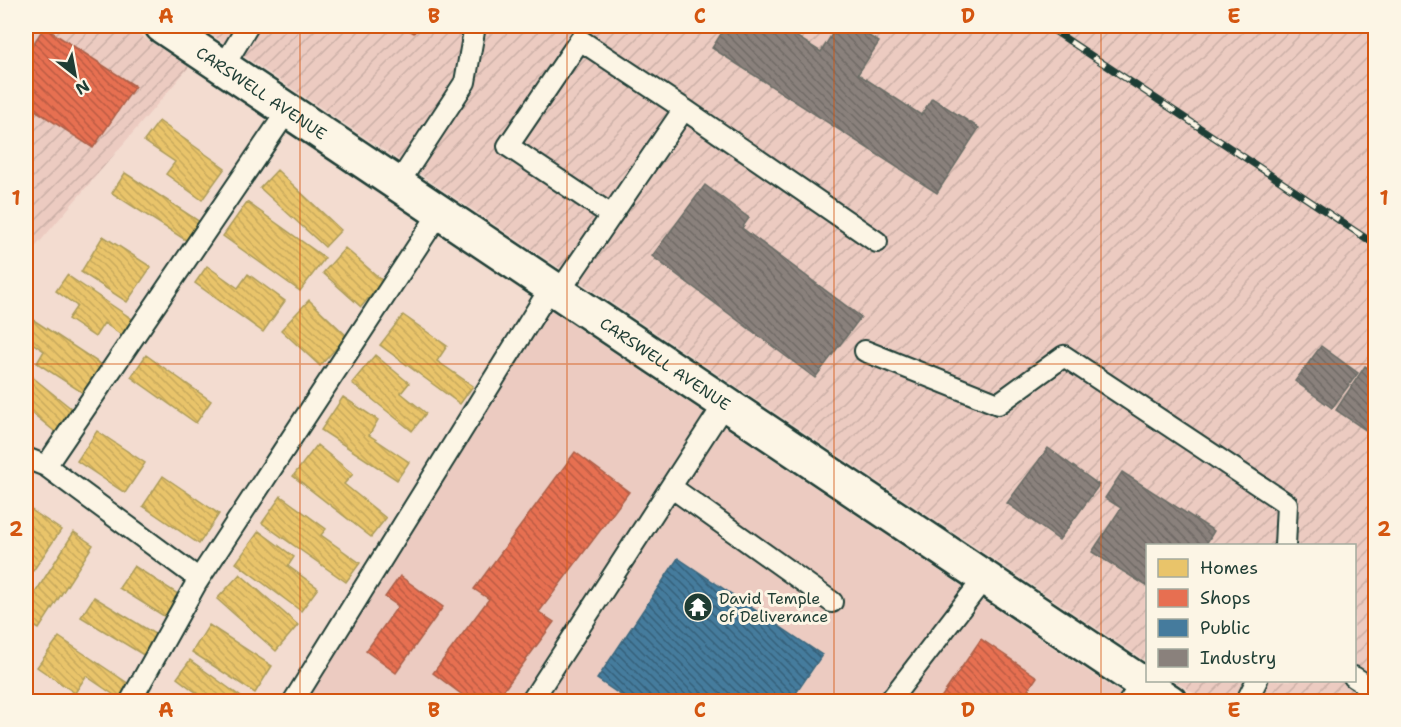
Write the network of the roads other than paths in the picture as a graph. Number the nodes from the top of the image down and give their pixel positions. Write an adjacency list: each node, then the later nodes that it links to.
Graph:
1 (162, 26): 4 (street, CARSWELL AVENUE)
2 (248, 26): 4 (lane)
3 (475, 26): 7 (lane)
4 (223, 66): 5 (street, CARSWELL AVENUE)
5 (288, 110): 7 (street, CARSWELL AVENUE); 15 (lane)
6 (684, 110): 9 (lane); 9 (lane); 10 (lane)
7 (398, 184): 8 (street, CARSWELL AVENUE)
8 (440, 212): 11 (street, CARSWELL AVENUE); 19 (lane)
9 (611, 216): 11 (lane)
10 (878, 242)
11 (555, 290): 13 (street, CARSWELL AVENUE); 26 (lane)
12 (865, 351): 17 (lane)
13 (725, 403): 16 (lane); 18 (street, CARSWELL AVENUE)
14 (26, 458): 15 (lane)
15 (46, 466): 19 (lane)
16 (671, 487): 20 (lane); 27 (lane)
17 (1285, 544)
18 (984, 577): 24 (street, CARSWELL AVENUE); 28 (lane)
19 (199, 579): 25 (lane)
20 (832, 602)
21 (1356, 678): 23 (lane)
22 (1256, 682): 30 (lane)
23 (1376, 691)
24 (1136, 692): 29 (street, CARSWELL AVENUE)
25 (130, 702)
26 (293, 702)
27 (531, 702)
28 (889, 702)
29 (1170, 702)
30 (1246, 702)

